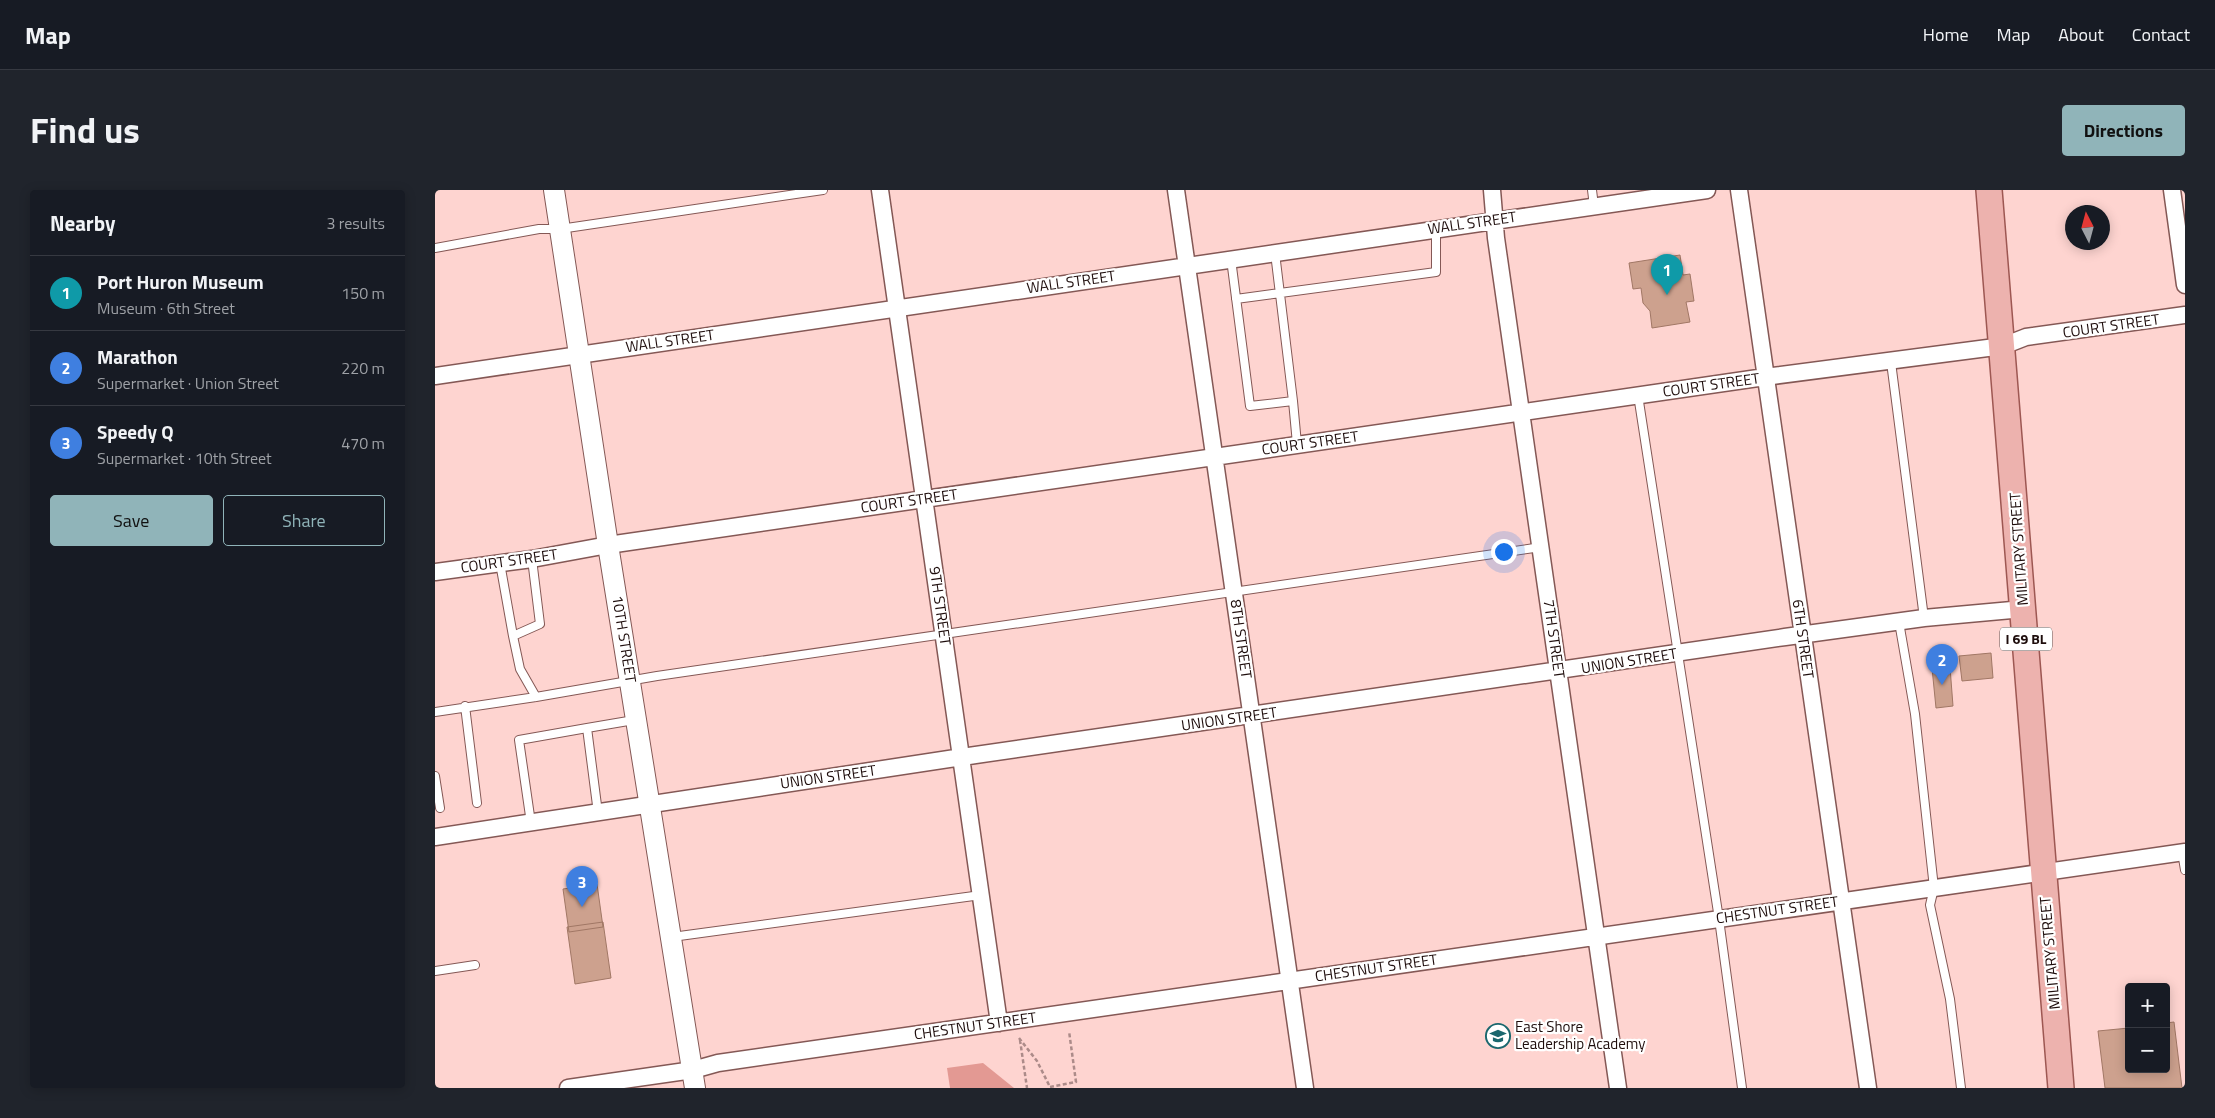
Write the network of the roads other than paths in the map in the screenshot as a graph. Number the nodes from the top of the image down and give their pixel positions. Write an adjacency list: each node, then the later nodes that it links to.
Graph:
1 (554, 190): 13 (street, 10TH STREET)
2 (823, 190): 13 (lane)
3 (880, 190): 21 (street, 9TH STREET)
4 (1176, 190): 17 (street, 8TH STREET)
5 (1493, 190): 11 (street, 7TH STREET)
6 (1707, 190): 10 (street, WALL STREET)
7 (1739, 190): 27 (street, 6TH STREET)
8 (1989, 190): 23 (main road, MILITARY STREET / I 69 BL)
9 (2172, 190): 18 (street)
10 (1593, 198): 11 (street, WALL STREET)
11 (1495, 220): 12 (street, WALL STREET); 30 (street, 7TH STREET)
12 (1436, 228): 15 (street, WALL STREET); 19 (lane)
13 (560, 229): 14 (lane); 24 (street, 10TH STREET)
14 (435, 248)
15 (1275, 252): 16 (street, WALL STREET); 19 (lane)
16 (1231, 259): 17 (street, WALL STREET); 20 (lane)
17 (1187, 266): 21 (street, WALL STREET); 32 (street, 8TH STREET)
18 (2185, 285)
19 (1279, 294): 20 (lane); 29 (lane)
20 (1236, 299): 29 (lane)
21 (897, 307): 24 (street, WALL STREET); 33 (street, 9TH STREET)
22 (2185, 316): 23 (street, COURT STREET)
23 (2003, 346): 25 (street, COURT STREET); 40 (main road, MILITARY STREET / I 69 BL)
24 (579, 354): 26 (street, WALL STREET); 34 (street, 10TH STREET)
25 (1891, 362): 27 (street, COURT STREET); 41 (lane)
26 (435, 376)
27 (1765, 377): 28 (street, COURT STREET); 45 (street, 6TH STREET)
28 (1638, 395): 30 (street, COURT STREET); 46 (lane)
29 (1293, 402): 31 (lane)
30 (1522, 412): 31 (street, COURT STREET); 35 (street, 7TH STREET)
31 (1297, 444): 32 (street, COURT STREET)
32 (1214, 456): 33 (street, COURT STREET); 39 (street, 8TH STREET)
33 (924, 499): 34 (street, COURT STREET); 43 (street, 9TH STREET)
34 (608, 545): 36 (street, COURT STREET); 48 (street, 10TH STREET)
35 (1541, 547): 39 (lane); 47 (street, 7TH STREET)
36 (532, 559): 37 (street, COURT STREET); 44 (lane)
37 (500, 563): 38 (street, COURT STREET); 44 (lane)
38 (435, 572)
39 (1234, 592): 43 (lane); 52 (street, 8TH STREET)
40 (2023, 609): 41 (street, UNION STREET); 65 (main road, MILITARY STREET / I 69 BL)
41 (1925, 618): 42 (street, UNION STREET)
42 (1899, 622): 45 (street, UNION STREET); 66 (lane)
43 (944, 634): 48 (lane); 55 (street, 9TH STREET)
44 (513, 636): 49 (lane)
45 (1802, 636): 46 (street, UNION STREET); 68 (street, 6TH STREET)
46 (1678, 653): 47 (street, UNION STREET); 69 (lane)
47 (1558, 671): 52 (street, UNION STREET); 70 (street, 7TH STREET)
48 (631, 679): 49 (lane); 53 (street, 10TH STREET)
49 (536, 697): 50 (lane)
50 (465, 706): 51 (lane); 57 (lane)
51 (435, 712)
52 (1252, 715): 55 (street, UNION STREET); 74 (street, 8TH STREET)
53 (637, 719): 54 (lane); 58 (street, 10TH STREET)
54 (587, 728): 60 (lane); 61 (lane)
55 (963, 757): 58 (street, UNION STREET); 67 (street, 9TH STREET)
56 (435, 776): 59 (lane)
57 (477, 803)
58 (650, 803): 60 (street, UNION STREET); 71 (street, 10TH STREET)
59 (440, 808)
60 (598, 813): 61 (street, UNION STREET)
61 (531, 824): 62 (street, UNION STREET)
62 (435, 837)
63 (2184, 852): 64 (lane); 65 (street, CHESTNUT STREET)
64 (2185, 870)
65 (2043, 871): 66 (street, CHESTNUT STREET); 83 (main road, MILITARY STREET / I 69 BL)
66 (1934, 888): 68 (street, CHESTNUT STREET); 82 (lane)
67 (981, 895): 71 (lane); 75 (street, 9TH STREET)
68 (1842, 901): 69 (street, CHESTNUT STREET); 81 (street, 6TH STREET)
69 (1719, 919): 70 (street, CHESTNUT STREET); 80 (lane)
70 (1597, 936): 74 (street, CHESTNUT STREET); 79 (street, 7TH STREET)
71 (672, 937): 76 (street, 10TH STREET)
72 (475, 965): 73 (lane)
73 (435, 971)
74 (1289, 980): 75 (street, CHESTNUT STREET); 78 (street, 8TH STREET)
75 (999, 1023): 76 (street, CHESTNUT STREET)
76 (694, 1079): 77 (street, CHESTNUT STREET)
77 (568, 1088)
78 (1305, 1088)
79 (1618, 1088)
80 (1742, 1088)
81 (1868, 1088)
82 (1961, 1088)
83 (2061, 1088)

